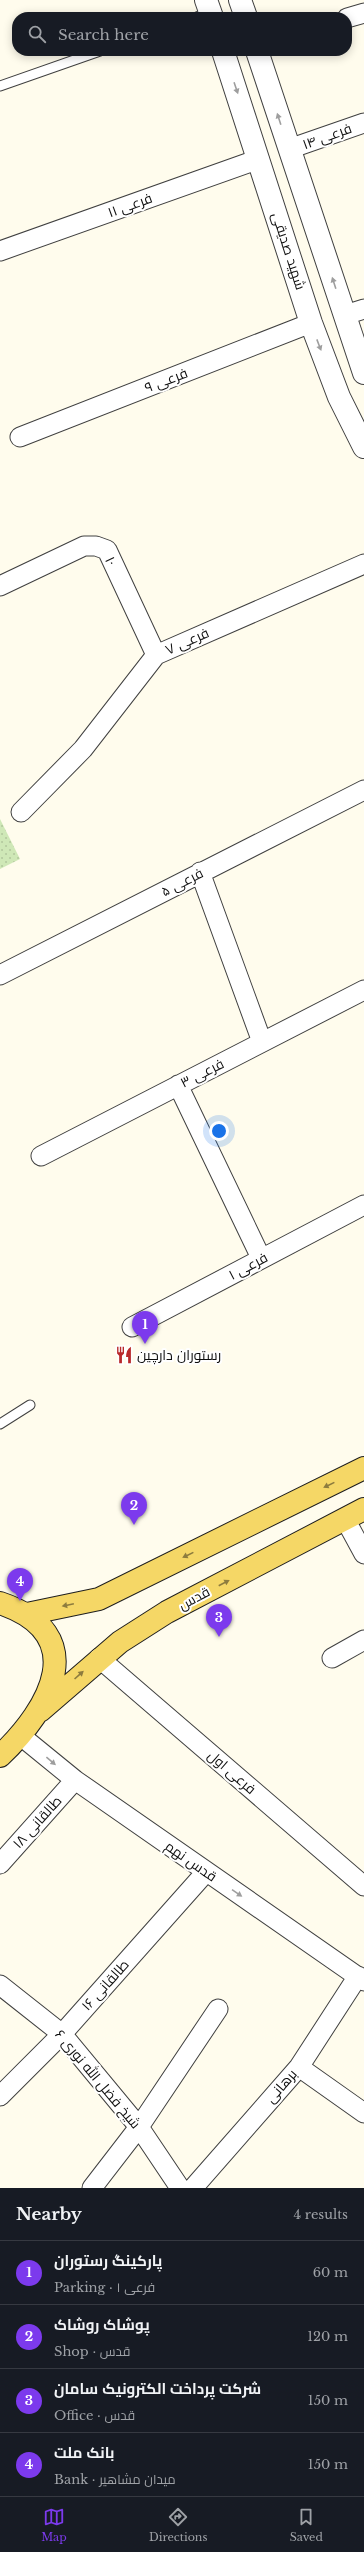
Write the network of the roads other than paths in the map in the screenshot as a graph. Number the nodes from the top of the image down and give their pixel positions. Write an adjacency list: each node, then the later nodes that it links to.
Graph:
1 (240, 0): 2 (street)
2 (244, 12)
3 (364, 13): 4 (street)
4 (352, 17)
5 (86, 56): 8 (lane)
6 (225, 56): 11 (street, شهید صدیقی, one-way to 11)
7 (259, 56): 10 (street, one-way to 7)
8 (0, 86)
9 (364, 122): 10 (street, فرعی ۱۴)
10 (289, 150): 11 (street); 13 (street, one-way to 10)
11 (260, 159): 12 (street, فرعی ۱۱); 14 (street, شهید صدیقی)
12 (0, 251)
13 (354, 312): 15 (street)
14 (311, 323): 16 (street, فرعی ۹); 17 (street, شهید صدیقی, one-way to 17)
15 (364, 373)
16 (20, 437)
17 (364, 447)
18 (364, 564): 20 (street, فرعی ۷)
19 (0, 586): 20 (street, ۱۰)
20 (156, 654): 22 (street, فرعی ۷)
21 (364, 790): 23 (street, فرعی ۵)
22 (21, 812)
23 (200, 872): 24 (street, فرعی ۵); 26 (street)
24 (0, 975)
25 (364, 990): 26 (street, فرعی ۳)
26 (262, 1042): 27 (street, فرعی ۳)
27 (178, 1085): 28 (street, فرعی ۳); 30 (street)
28 (40, 1156)
29 (364, 1205): 30 (street, فرعی ۱)
30 (261, 1258): 31 (street, فرعی ۱)
31 (132, 1327)
32 (30, 1404): 33 (lane)
33 (0, 1424)
34 (364, 1468): 38 (main road, one-way to 38)
35 (355, 1514): 36 (street); 40 (main road, قدس, one-way to 35)
36 (364, 1554)
37 (0, 1603): 38 (main road)
38 (27, 1614): 42 (main road)
39 (364, 1640): 41 (street)
40 (100, 1658): 42 (main road, قدس, one-way to 40); 48 (street, فرعی اول)
41 (332, 1658)
42 (40, 1711): 43 (main road)
43 (21, 1736): 44 (main road); 45 (street, قدس نهم, one-way to 45)
44 (0, 1756)
45 (75, 1780): 46 (street, طالقانی ۱۸); 47 (street, قدس نهم)
46 (0, 1864)
47 (206, 1872): 49 (street, قدس نهم, one-way to 49); 52 (street, طالقانی ۱۶)
48 (364, 1886)
49 (362, 1974): 53 (street, برهانی)
50 (0, 1985): 52 (street, شیخ فضل الله نوری ۶)
51 (218, 2009): 56 (street)
52 (62, 2034): 54 (street, طالقانی ۱۶); 56 (street, شیخ فضل الله نوری ۶)
53 (299, 2067): 55 (street); 59 (street, برهانی)
54 (0, 2096)
55 (364, 2113)
56 (138, 2127): 57 (street); 58 (street, شیخ فضل الله نوری ۶)
57 (92, 2188)
58 (180, 2188)
59 (193, 2188)

